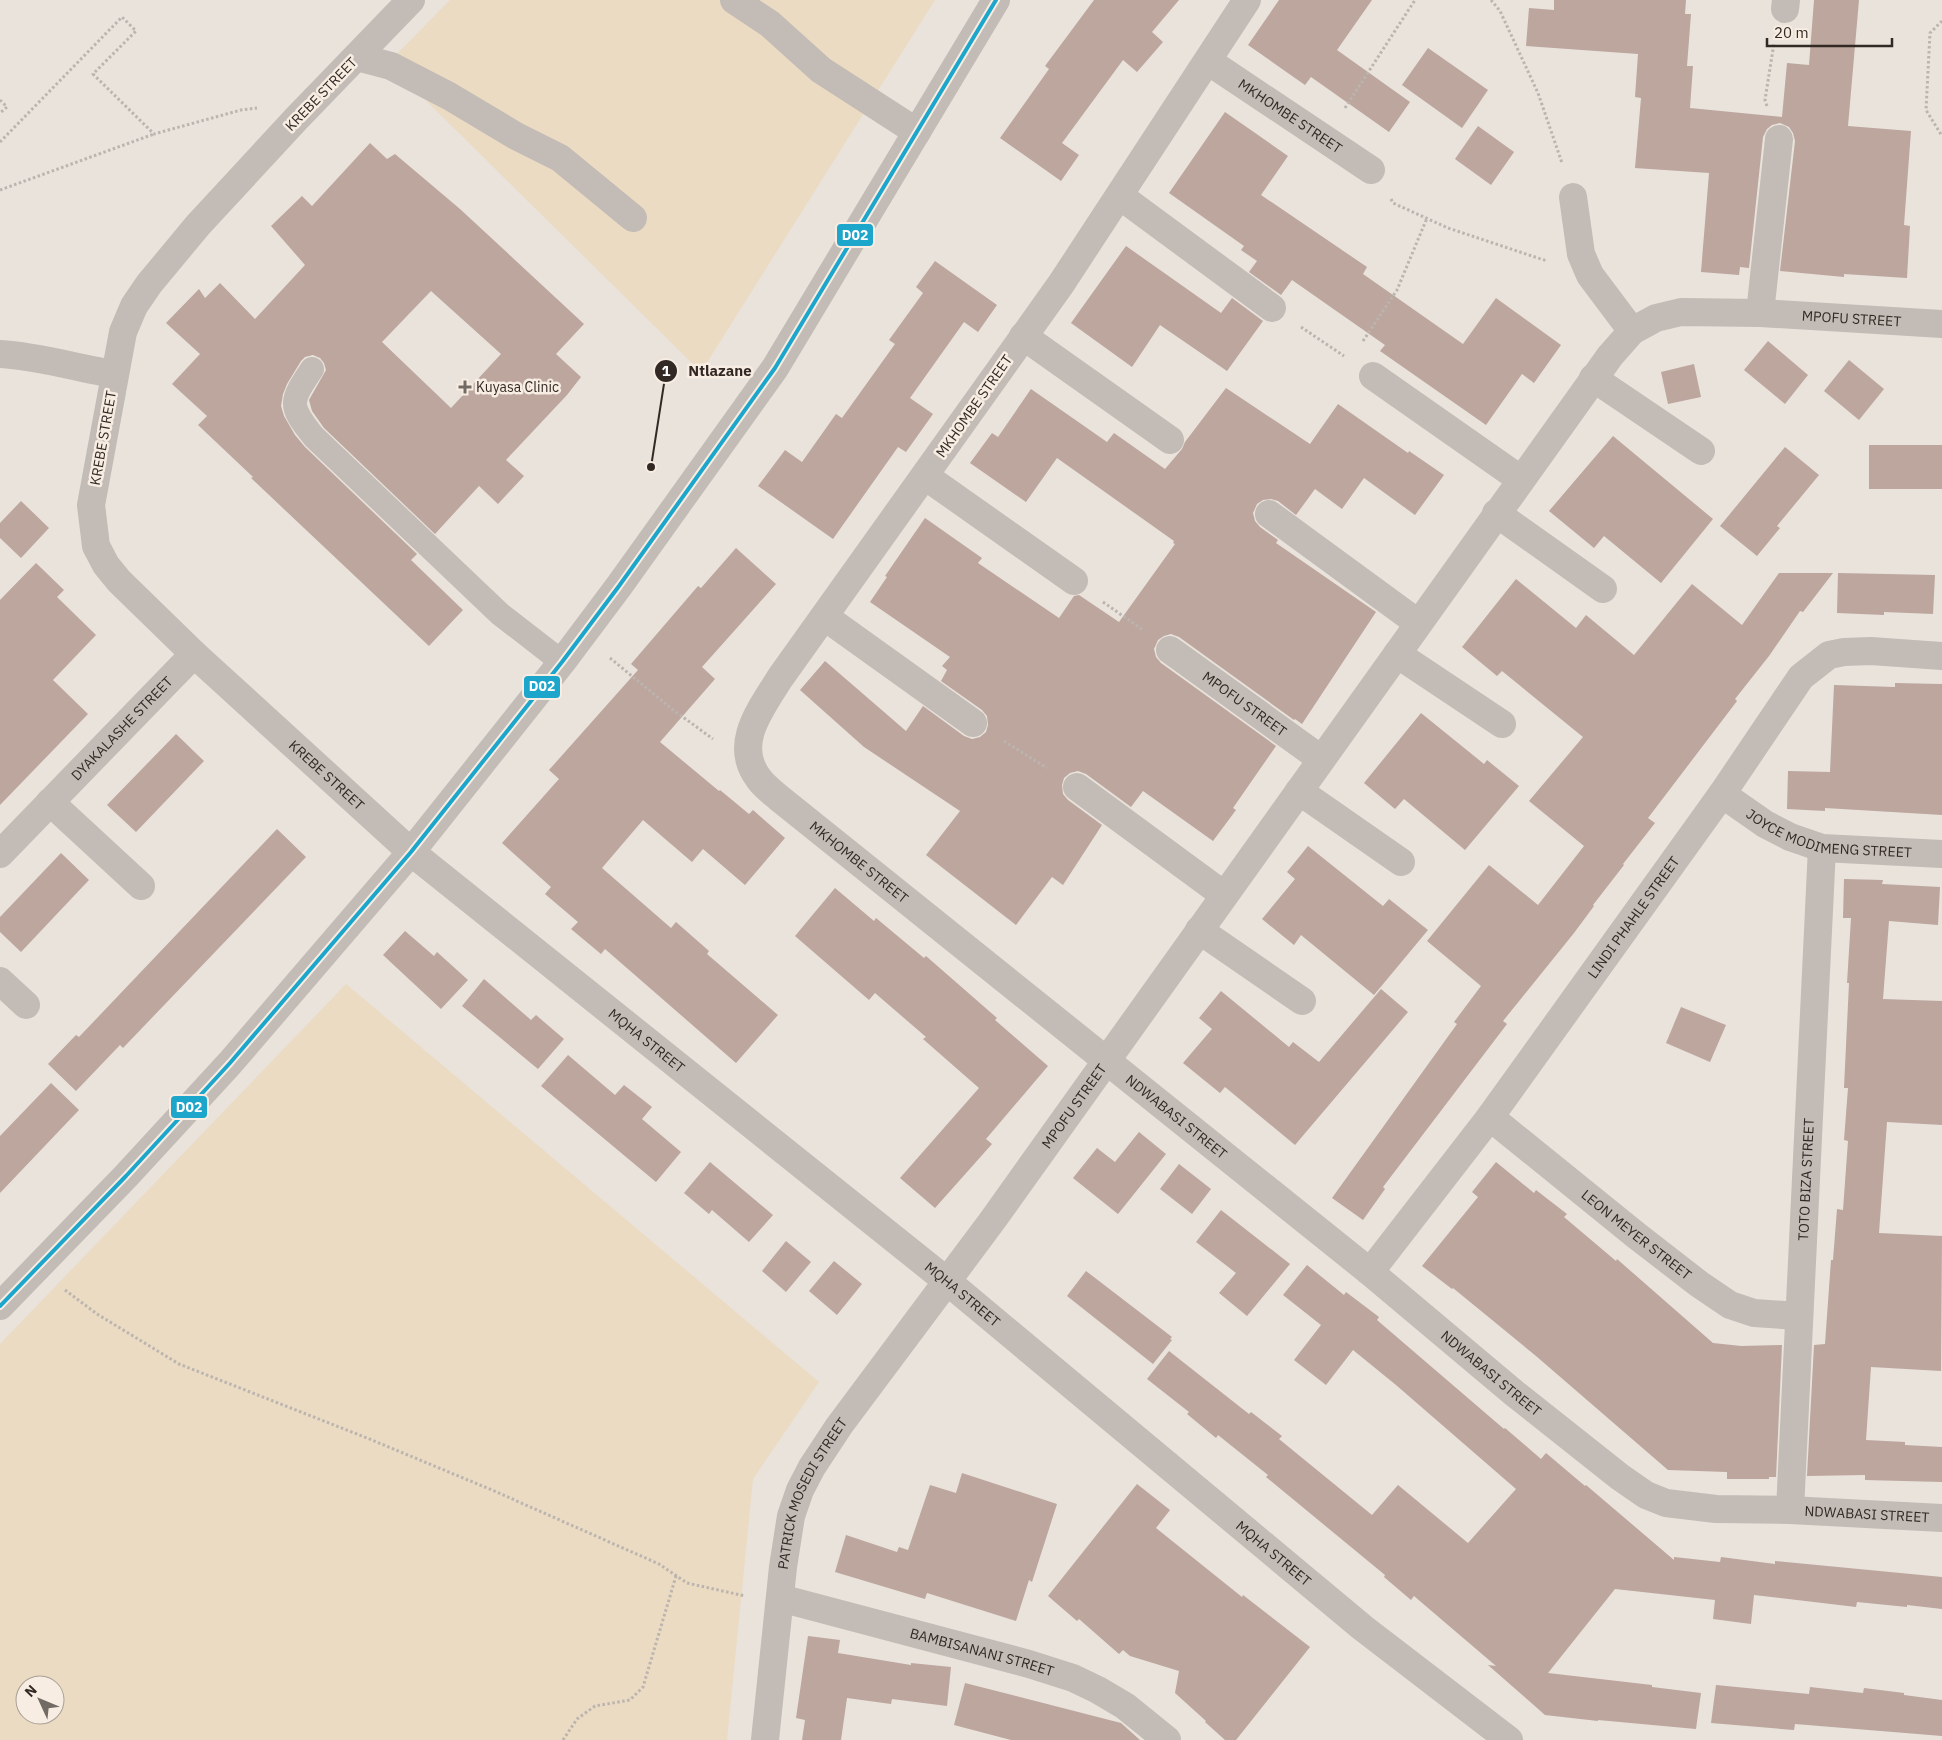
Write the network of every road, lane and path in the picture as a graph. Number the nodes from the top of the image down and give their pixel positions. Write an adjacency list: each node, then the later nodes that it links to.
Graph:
1 (411, 0): 9 (street, KREBE STREET)
2 (734, 0): 14 (street)
3 (996, 0): 14 (street)
4 (1247, 0): 10 (street, MKHOMBE STREET)
5 (1416, 0): 17 (path)
6 (1491, 0): 23 (path)
7 (1786, 5): 18 (path)
8 (1942, 21): 16 (path)
9 (357, 57): 24 (street); 35 (street, KREBE STREET)
10 (1208, 61): 17 (street, MKHOMBE STREET); 22 (street, MKHOMBE STREET)
11 (0, 100): 13 (path)
12 (266, 107): 15 (path)
13 (0, 113)
14 (917, 132): 53 (street)
15 (154, 134): 19 (path); 21 (path)
16 (1942, 136)
17 (1325, 139): 20 (street, MKHOMBE STREET)
18 (1779, 139): 28 (street)
19 (0, 142)
20 (1372, 170): 25 (path)
21 (0, 190)
22 (1120, 196): 27 (street); 31 (street, MKHOMBE STREET)
23 (1573, 197): 26 (street)
24 (633, 218)
25 (1427, 218): 26 (path); 33 (path)
26 (1590, 275): 30 (street)
27 (1272, 308): 33 (path)
28 (1760, 313): 29 (street, MPOFU STREET); 30 (street, MPOFU STREET)
29 (1942, 324)
30 (1632, 330): 37 (street, MPOFU STREET)
31 (1023, 336): 38 (street); 40 (street, MKHOMBE STREET)
32 (0, 354): 35 (street)
33 (1350, 360): 36 (path)
34 (312, 369): 53 (lane)
35 (114, 374): 49 (street, KREBE STREET)
36 (1373, 376): 41 (street)
37 (1593, 378): 39 (street); 41 (street, MPOFU STREET)
38 (1170, 440)
39 (1701, 451)
40 (925, 476): 44 (street); 46 (street, MKHOMBE STREET)
41 (1520, 479): 42 (street, MPOFU STREET)
42 (1496, 513): 45 (street); 47 (street, MPOFU STREET)
43 (1269, 514): 47 (street)
44 (1074, 580): 48 (path)
45 (1603, 589)
46 (825, 617): 54 (street); 57 (street, MKHOMBE STREET)
47 (1418, 623): 50 (street, MPOFU STREET)
48 (1170, 650): 56 (street, MPOFU STREET)
49 (194, 654): 61 (street, DYAKALASHE STREET); 63 (street, KREBE STREET)
50 (1397, 654): 55 (street); 56 (street, MPOFU STREET)
51 (608, 656): 57 (path)
52 (1942, 656): 60 (street, LINDI PHAHLE STREET)
53 (562, 662): 63 (street)
54 (973, 722): 58 (path)
55 (1502, 724)
56 (1321, 759): 59 (street, MPOFU STREET)
57 (750, 764): 73 (street, MKHOMBE STREET)
58 (1078, 787): 68 (street)
59 (1299, 791): 66 (street); 68 (street, MPOFU STREET)
60 (1722, 794): 62 (street, JOYCE MODIMENG STREET); 74 (street, LINDI PHAHLE STREET)
61 (50, 802): 64 (street, DYAKALASHE STREET); 67 (street)
62 (1822, 848): 65 (street, JOYCE MODIMENG STREET); 79 (street, TOTO BIZA STREET)
63 (411, 852): 76 (street, MQHA STREET); 78 (street)
64 (0, 854)
65 (1942, 854)
66 (1401, 862)
67 (141, 886)
68 (1224, 895): 69 (street, MPOFU STREET)
69 (1199, 930): 71 (street); 73 (street, MPOFU STREET)
70 (0, 981): 72 (street)
71 (1302, 1001)
72 (26, 1005)
73 (1106, 1061): 75 (street, NDWABASI STREET); 76 (street, MPOFU STREET)
74 (1490, 1117): 75 (street, LINDI PHAHLE STREET); 79 (street, LEON MEYER STREET)
75 (1370, 1272): 80 (street, NDWABASI STREET)
76 (948, 1282): 83 (street, PATRICK MOSEDI STREET); 87 (street, MQHA STREET)
77 (61, 1288): 82 (path)
78 (0, 1306)
79 (1799, 1316): 80 (street, TOTO BIZA STREET)
80 (1790, 1510): 81 (street, NDWABASI STREET)
81 (1942, 1518)
82 (676, 1576): 83 (path); 84 (path)
83 (780, 1598): 85 (street, PATRICK MOSEDI STREET); 86 (street, BAMBISANANI STREET)
84 (562, 1740)
85 (765, 1740)
86 (1167, 1740)
87 (1510, 1740)

